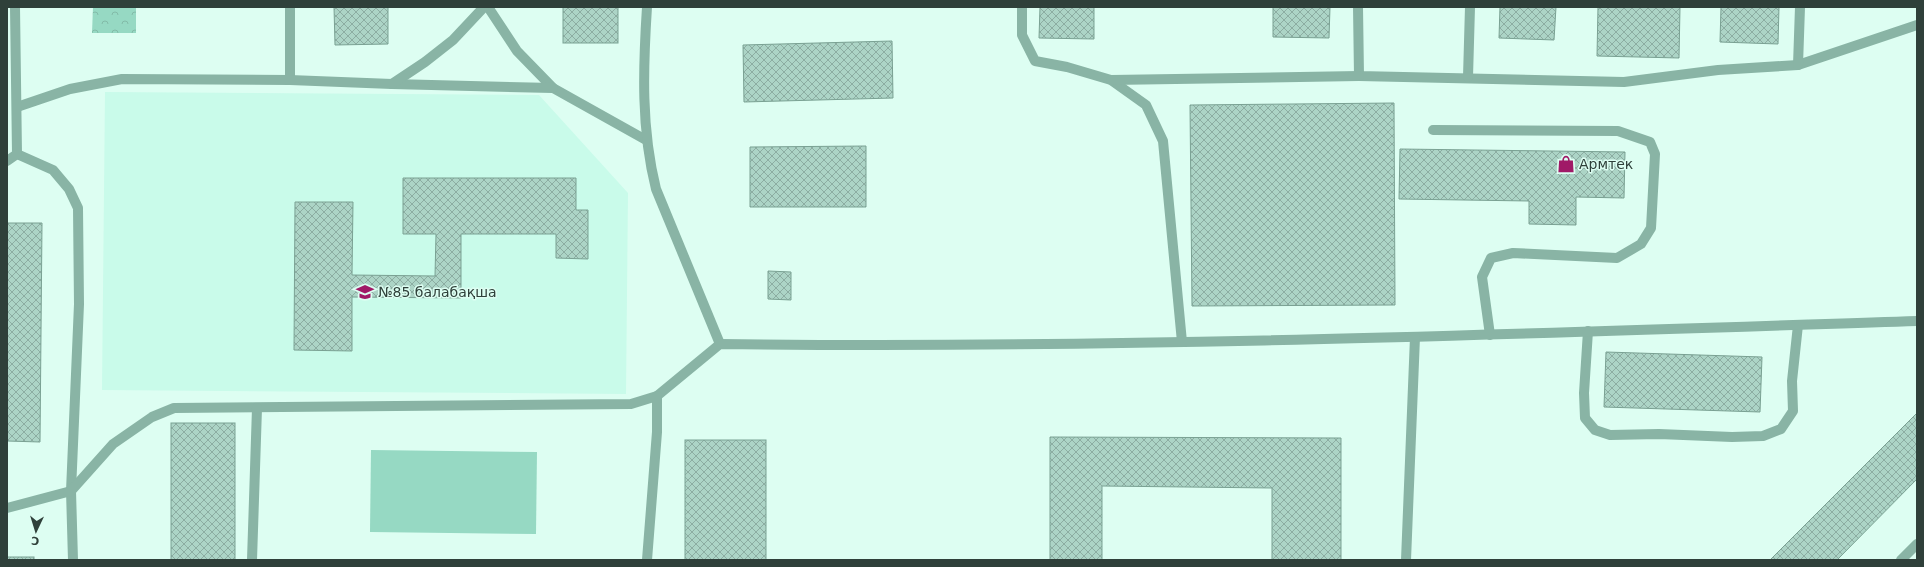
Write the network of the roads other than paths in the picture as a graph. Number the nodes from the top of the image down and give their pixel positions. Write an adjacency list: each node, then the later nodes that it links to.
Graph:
1 (15, 7): 18 (lane)
2 (290, 7): 14 (lane)
3 (484, 7): 16 (lane)
4 (488, 7): 17 (lane)
5 (647, 7): 20 (lane)
6 (1022, 7): 15 (lane)
7 (1358, 7): 12 (lane)
8 (1470, 7): 13 (lane)
9 (1800, 7): 11 (lane)
10 (1917, 25): 11 (lane)
11 (1798, 65): 13 (lane)
12 (1360, 76): 13 (lane); 15 (lane)
13 (1468, 77)
14 (290, 80): 16 (lane); 18 (lane)
15 (1111, 80): 28 (lane)
16 (392, 84): 17 (lane)
17 (553, 88): 20 (lane)
18 (17, 107): 21 (lane)
19 (1433, 130): 26 (lane)
20 (646, 140): 29 (lane)
21 (17, 154): 22 (lane); 32 (lane)
22 (7, 161)
23 (1917, 321): 24 (lane)
24 (1798, 325): 25 (lane); 25 (lane)
25 (1588, 331): 26 (lane)
26 (1490, 335): 27 (lane)
27 (1415, 337): 28 (lane); 38 (lane)
28 (1182, 342): 29 (lane)
29 (720, 344): 30 (lane)
30 (657, 396): 31 (lane); 37 (lane)
31 (257, 408): 32 (lane); 36 (lane)
32 (71, 491): 33 (lane); 35 (lane)
33 (7, 508)
34 (1917, 544): 39 (lane)
35 (73, 560)
36 (252, 560)
37 (647, 560)
38 (1406, 560)
39 (1901, 560)

